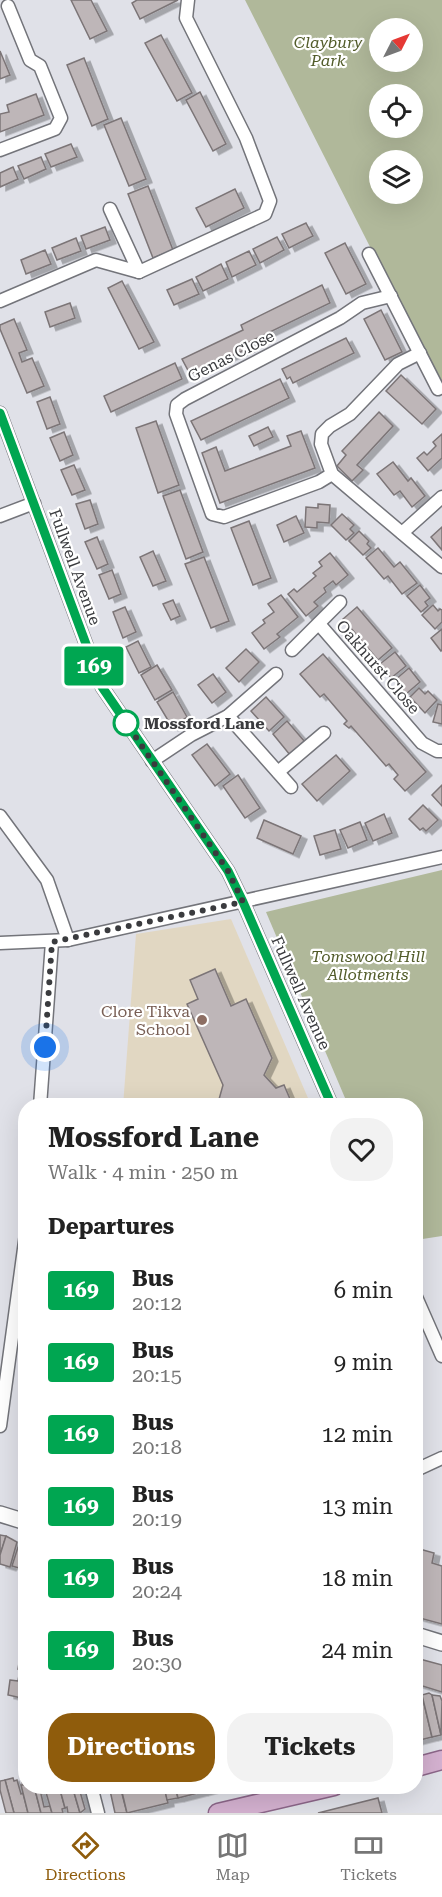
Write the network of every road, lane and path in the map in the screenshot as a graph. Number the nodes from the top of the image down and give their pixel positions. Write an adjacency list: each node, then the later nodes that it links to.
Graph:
1 (188, 0): 6 (street)
2 (8, 6): 3 (street)
3 (0, 150)
4 (110, 209): 6 (street)
5 (369, 254): 7 (street)
6 (139, 272): 8 (street)
7 (391, 296): 9 (street); 12 (street, Genas Close)
8 (0, 301)
9 (420, 353): 10 (street); 12 (street)
10 (438, 389)
11 (0, 413): 14 (street, Fullwell Avenue)
12 (332, 474): 16 (street)
13 (442, 497): 16 (street)
14 (34, 502): 15 (street); 25 (street, Fullwell Avenue)
15 (0, 516)
16 (402, 532): 17 (street)
17 (442, 567)
18 (340, 602): 19 (street, Oakhurst Close)
19 (319, 624): 20 (street, Oakhurst Close); 24 (street, Oakhurst Close)
20 (292, 650)
21 (276, 674): 22 (street)
22 (228, 716): 25 (street); 26 (street)
23 (324, 733): 26 (street)
24 (442, 751)
25 (152, 761): 30 (street, Fullwell Avenue)
26 (278, 772): 27 (street)
27 (291, 787)
28 (0, 816): 31 (street)
29 (442, 857): 30 (street)
30 (243, 902): 31 (street); 35 (street, Fullwell Avenue)
31 (68, 940): 32 (street)
32 (52, 942): 33 (street); 34 (street)
33 (0, 943)
34 (41, 1098)
35 (329, 1098)
36 (18, 1293): 39 (street)
37 (423, 1323): 38 (street)
38 (442, 1356)
39 (0, 1426)
40 (442, 1458): 41 (street)
41 (423, 1467)
42 (0, 1514): 43 (street)
43 (18, 1520)
44 (423, 1637): 45 (street)
45 (442, 1643)
46 (442, 1760): 47 (main road)
47 (423, 1765)
48 (93, 1794): 51 (street)
49 (304, 1794): 50 (main road)
50 (243, 1810): 52 (main road)
51 (98, 1813)
52 (218, 1813)

